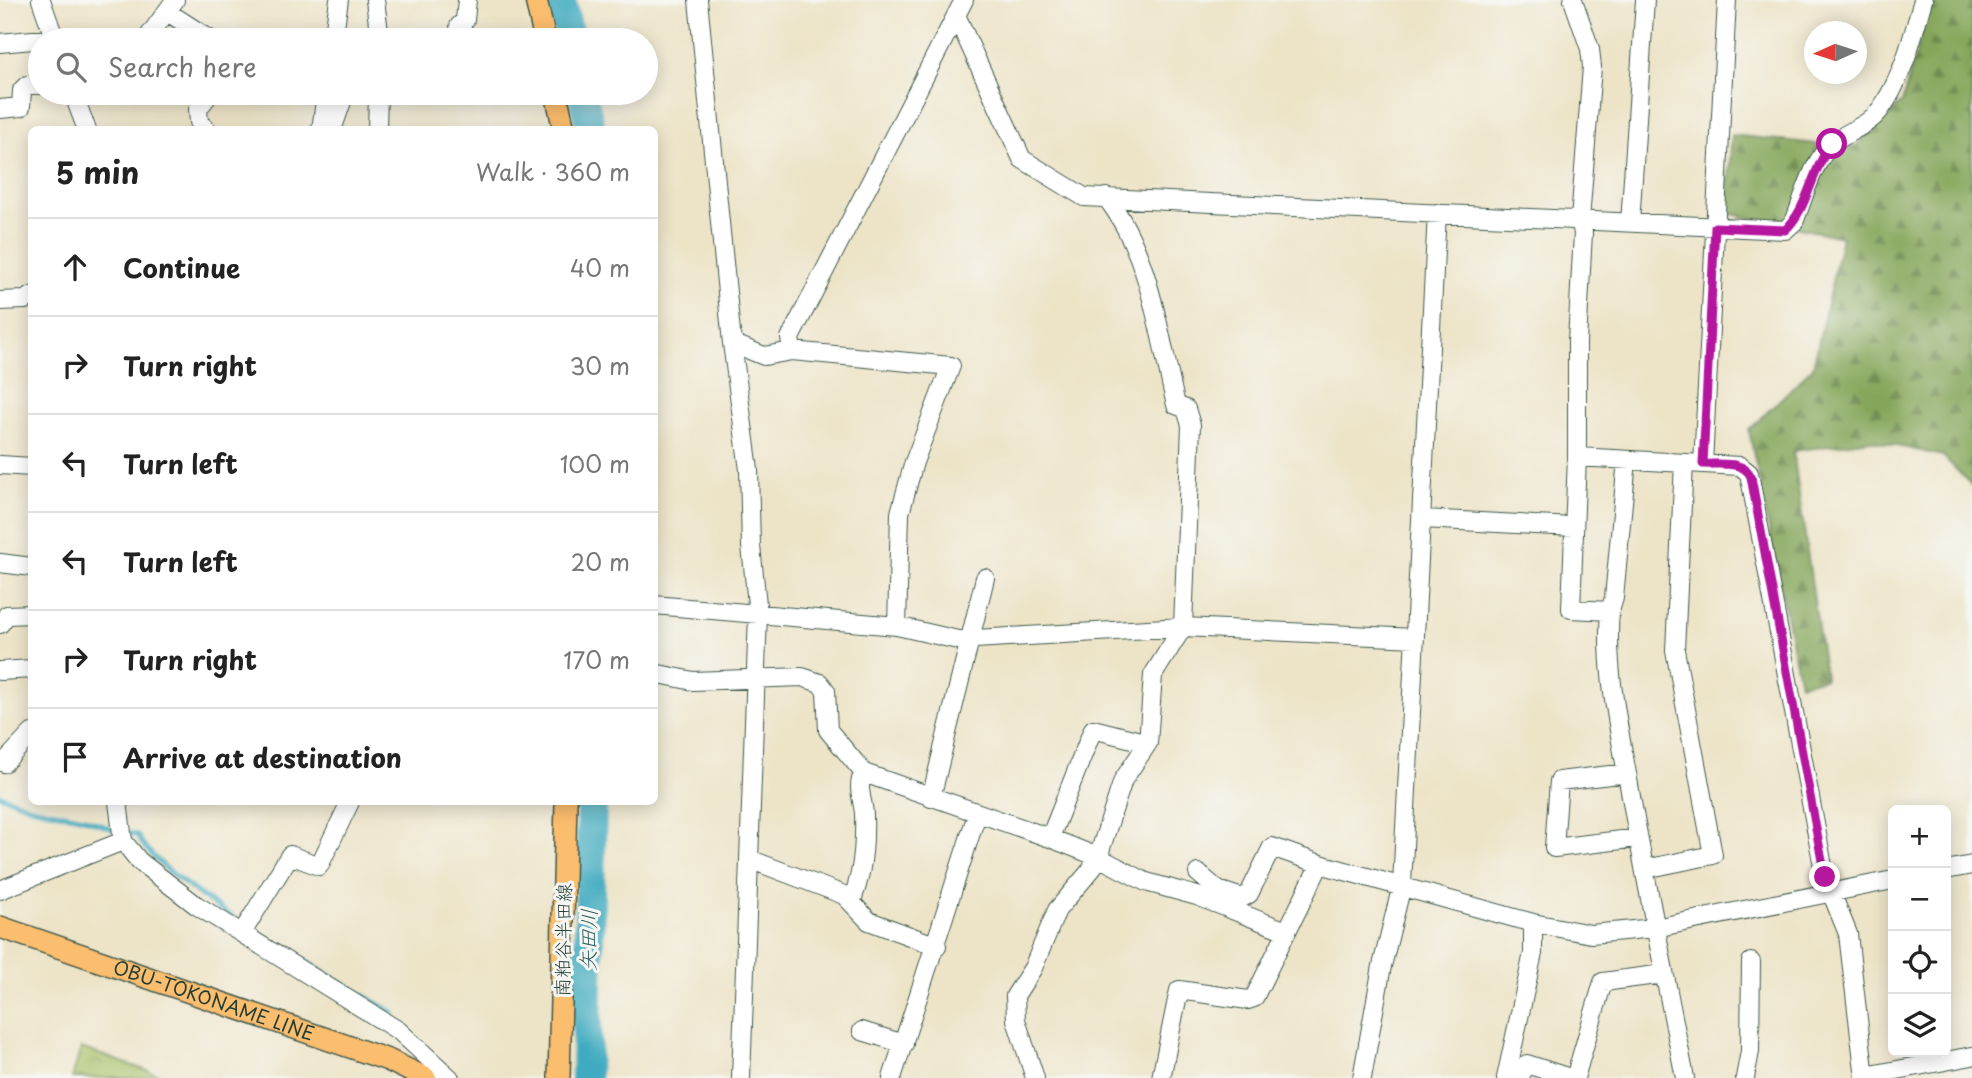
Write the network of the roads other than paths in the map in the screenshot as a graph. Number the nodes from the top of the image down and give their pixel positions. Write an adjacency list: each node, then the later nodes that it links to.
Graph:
1 (41, 0): 14 (street)
2 (339, 0): 17 (street)
3 (374, 0): 18 (street)
4 (467, 0): 13 (street)
5 (536, 0): 19 (main road)
6 (698, 0): 43 (street)
7 (1573, 0): 38 (street)
8 (1645, 0): 39 (street)
9 (1727, 0): 40 (street)
10 (1923, 0): 40 (street)
11 (172, 6): 15 (street); 16 (street)
12 (960, 8): 36 (street); 44 (street)
13 (459, 26)
14 (51, 28)
15 (155, 28)
16 (197, 28)
17 (334, 28)
18 (378, 28)
19 (542, 28)
20 (28, 41): 21 (street)
21 (0, 43)
22 (28, 85): 29 (street)
23 (78, 105): 30 (street)
24 (201, 105): 31 (street)
25 (324, 105): 32 (street)
26 (341, 105): 33 (street)
27 (378, 105): 34 (street)
28 (559, 105): 35 (main road)
29 (0, 109)
30 (85, 126)
31 (203, 126)
32 (322, 126)
33 (333, 126)
34 (377, 126)
35 (563, 126)
36 (1106, 197): 37 (street); 62 (street)
37 (1437, 213): 38 (street); 51 (street)
38 (1580, 219): 39 (street); 45 (street)
39 (1630, 223): 40 (street)
40 (1715, 227): 48 (street)
41 (28, 298): 42 (street)
42 (0, 301)
43 (732, 343): 44 (street); 59 (street)
44 (792, 351): 61 (street)
45 (1577, 457): 46 (street); 52 (street)
46 (1627, 460): 47 (street); 57 (street)
47 (1684, 463): 48 (street); 86 (street)
48 (1703, 464): 92 (street)
49 (0, 466): 50 (street)
50 (28, 467)
51 (1423, 519): 52 (street); 64 (street)
52 (1574, 527): 57 (street)
53 (0, 564): 54 (street)
54 (28, 567)
55 (985, 578): 63 (street)
56 (658, 605): 59 (street)
57 (1610, 611): 73 (street)
58 (28, 614): 60 (street)
59 (758, 614): 61 (street); 68 (street)
60 (0, 624)
61 (897, 626): 63 (street)
62 (1183, 627): 63 (street); 64 (street); 70 (street)
63 (972, 638): 74 (street)
64 (1415, 638): 90 (street)
65 (28, 669): 66 (street)
66 (0, 671)
67 (658, 674): 68 (street)
68 (757, 678): 72 (street); 83 (street)
69 (28, 737): 71 (street)
70 (1148, 743): 79 (street); 82 (street)
71 (1, 765)
72 (864, 773): 74 (street); 93 (street)
73 (1627, 773): 80 (street); 80 (street)
74 (931, 798): 78 (street)
75 (118, 805): 81 (street)
76 (349, 805): 98 (street)
77 (566, 805): 110 (main road, 南粕谷半田線)
78 (977, 814): 79 (street); 99 (street)
79 (1050, 838): 82 (street)
80 (1638, 838): 86 (street)
81 (123, 841): 91 (street); 98 (street)
82 (1098, 857): 97 (street); 113 (street)
83 (749, 859): 93 (street); 111 (street)
84 (1320, 864): 88 (street); 90 (street); 97 (street)
85 (1972, 865): 87 (street)
86 (1645, 869): 96 (street)
87 (1951, 869)
88 (1198, 873)
89 (1888, 881): 92 (street)
90 (1402, 885): 94 (street); 115 (street)
91 (0, 890)
92 (1831, 892): 96 (street); 107 (street)
93 (851, 902): 99 (street)
94 (1533, 923): 96 (street); 116 (street)
95 (0, 927): 106 (main road, OBU-TOKONAME LINE)
96 (1655, 928): 101 (street)
97 (1286, 931): 114 (street)
98 (242, 933): 102 (street)
99 (937, 946): 104 (street)
100 (1751, 962): 121 (street)
101 (1664, 974): 119 (street); 120 (street)
102 (399, 1031): 106 (street); 109 (street)
103 (862, 1031): 104 (street)
104 (904, 1044): 112 (street)
105 (1972, 1056): 107 (street)
106 (388, 1060): 108 (main road, OBU-TOKONAME LINE)
107 (1865, 1077)
108 (425, 1078)
109 (450, 1078)
110 (559, 1078)
111 (741, 1078)
112 (892, 1078)
113 (1035, 1078)
114 (1161, 1078)
115 (1362, 1078)
116 (1506, 1078)
117 (1519, 1078): 118 (street)
118 (1570, 1078)
119 (1575, 1078)
120 (1685, 1078)
121 (1745, 1078)

